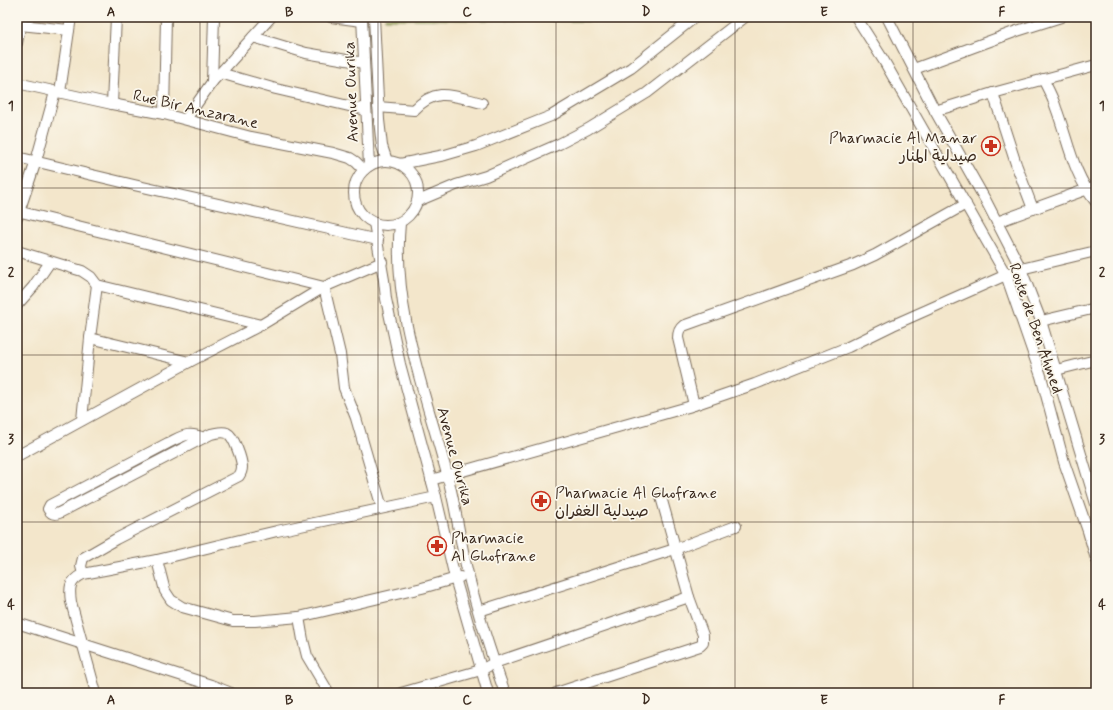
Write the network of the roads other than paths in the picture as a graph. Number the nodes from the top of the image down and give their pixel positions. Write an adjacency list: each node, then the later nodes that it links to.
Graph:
1 (71, 17): 15 (street)
2 (116, 17): 28 (street)
3 (166, 17): 32 (street)
4 (214, 17): 23 (street)
5 (270, 17): 16 (street)
6 (331, 17): 13 (street)
7 (374, 17): 29 (street, Avenue Ourika)
8 (695, 17): 37 (street)
9 (745, 17): 40 (street)
10 (856, 17): 42 (street, Route de Ben Ahmed)
11 (887, 17): 20 (street, Route de Ben Ahmed)
12 (1061, 17): 20 (street)
13 (362, 19): 18 (street, Avenue Ourika)
14 (21, 21): 15 (street); 17 (street)
15 (69, 30): 25 (street)
16 (253, 37): 18 (street); 21 (street)
17 (17, 43)
18 (364, 63): 30 (street, Avenue Ourika)
19 (1096, 65): 22 (street)
20 (914, 68): 31 (street, Route de Ben Ahmed)
21 (220, 73): 23 (street); 30 (street)
22 (1043, 79): 26 (street); 39 (street)
23 (212, 82): 33 (street)
24 (17, 83): 25 (street, Rue Bir Anzarane)
25 (58, 92): 28 (street, Rue Bir Anzarane); 35 (street)
26 (993, 93): 31 (street); 43 (street)
27 (482, 103): 29 (street)
28 (112, 104): 32 (street, Rue Bir Anzarane)
29 (378, 107): 36 (street, Avenue Ourika)
30 (366, 110): 38 (street, Avenue Ourika)
31 (935, 111): 45 (street, Route de Ben Ahmed)
32 (164, 114): 33 (street, Rue Bir Anzarane)
33 (186, 119): 38 (street, Rue Bir Anzarane)
34 (17, 157): 35 (street)
35 (36, 161): 44 (street); 48 (street)
36 (387, 161): 37 (street); 38 (street)
37 (400, 164): 40 (street)
38 (366, 168): 46 (street)
39 (1091, 188): 41 (street); 43 (street)
40 (418, 201): 47 (street)
41 (1096, 202)
42 (966, 204): 54 (street, Route de Ben Ahmed); 65 (street)
43 (1033, 209): 45 (street)
44 (18, 214): 56 (street)
45 (997, 222): 53 (street, Route de Ben Ahmed)
46 (374, 223): 47 (street); 48 (street, Avenue Ourika)
47 (400, 223): 69 (street, Avenue Ourika)
48 (378, 240): 52 (street, Avenue Ourika)
49 (17, 251): 51 (street)
50 (1096, 251): 53 (street)
51 (50, 262): 55 (street); 57 (street)
52 (382, 262): 56 (street); 71 (street, Avenue Ourika)
53 (1021, 269): 54 (street); 59 (street, Route de Ben Ahmed)
54 (1006, 275): 65 (street); 78 (street, Route de Ben Ahmed)
55 (97, 285): 60 (street); 61 (street)
56 (324, 288): 60 (street); 75 (street)
57 (17, 305)
58 (1096, 308): 59 (street)
59 (1041, 321): 64 (street, Route de Ben Ahmed)
60 (261, 325): 63 (street)
61 (90, 338): 63 (street); 66 (street)
62 (1096, 360): 64 (street)
63 (189, 362): 66 (street)
64 (1056, 370): 70 (street, Route de Ben Ahmed)
65 (694, 405): 69 (street)
66 (82, 420): 68 (street)
67 (204, 438): 67 (street); 80 (street)
68 (17, 456)
69 (447, 476): 71 (street); 81 (street, Avenue Ourika)
70 (1092, 478): 74 (street, Route de Ben Ahmed)
71 (431, 480): 72 (street, Avenue Ourika)
72 (436, 497): 75 (street); 82 (street, Avenue Ourika)
73 (661, 497): 77 (street)
74 (1096, 504)
75 (382, 508): 79 (street)
76 (736, 526): 77 (street)
77 (676, 549): 83 (street); 84 (street)
78 (1096, 559)
79 (157, 560): 80 (street); 85 (street)
80 (83, 574): 87 (street)
81 (468, 575): 82 (street); 84 (street, Avenue Ourika)
82 (455, 578): 85 (street); 89 (street, Avenue Ourika)
83 (689, 597): 88 (street); 96 (street)
84 (479, 611): 88 (street, Avenue Ourika)
85 (299, 617): 92 (street)
86 (17, 623): 87 (street)
87 (83, 645): 90 (street); 91 (street)
88 (494, 663): 89 (street); 95 (street, Avenue Ourika)
89 (481, 670): 93 (street); 94 (street, Avenue Ourika)
90 (96, 693)
91 (231, 693)
92 (329, 693)
93 (401, 693)
94 (488, 693)
95 (505, 693)
96 (556, 693)

